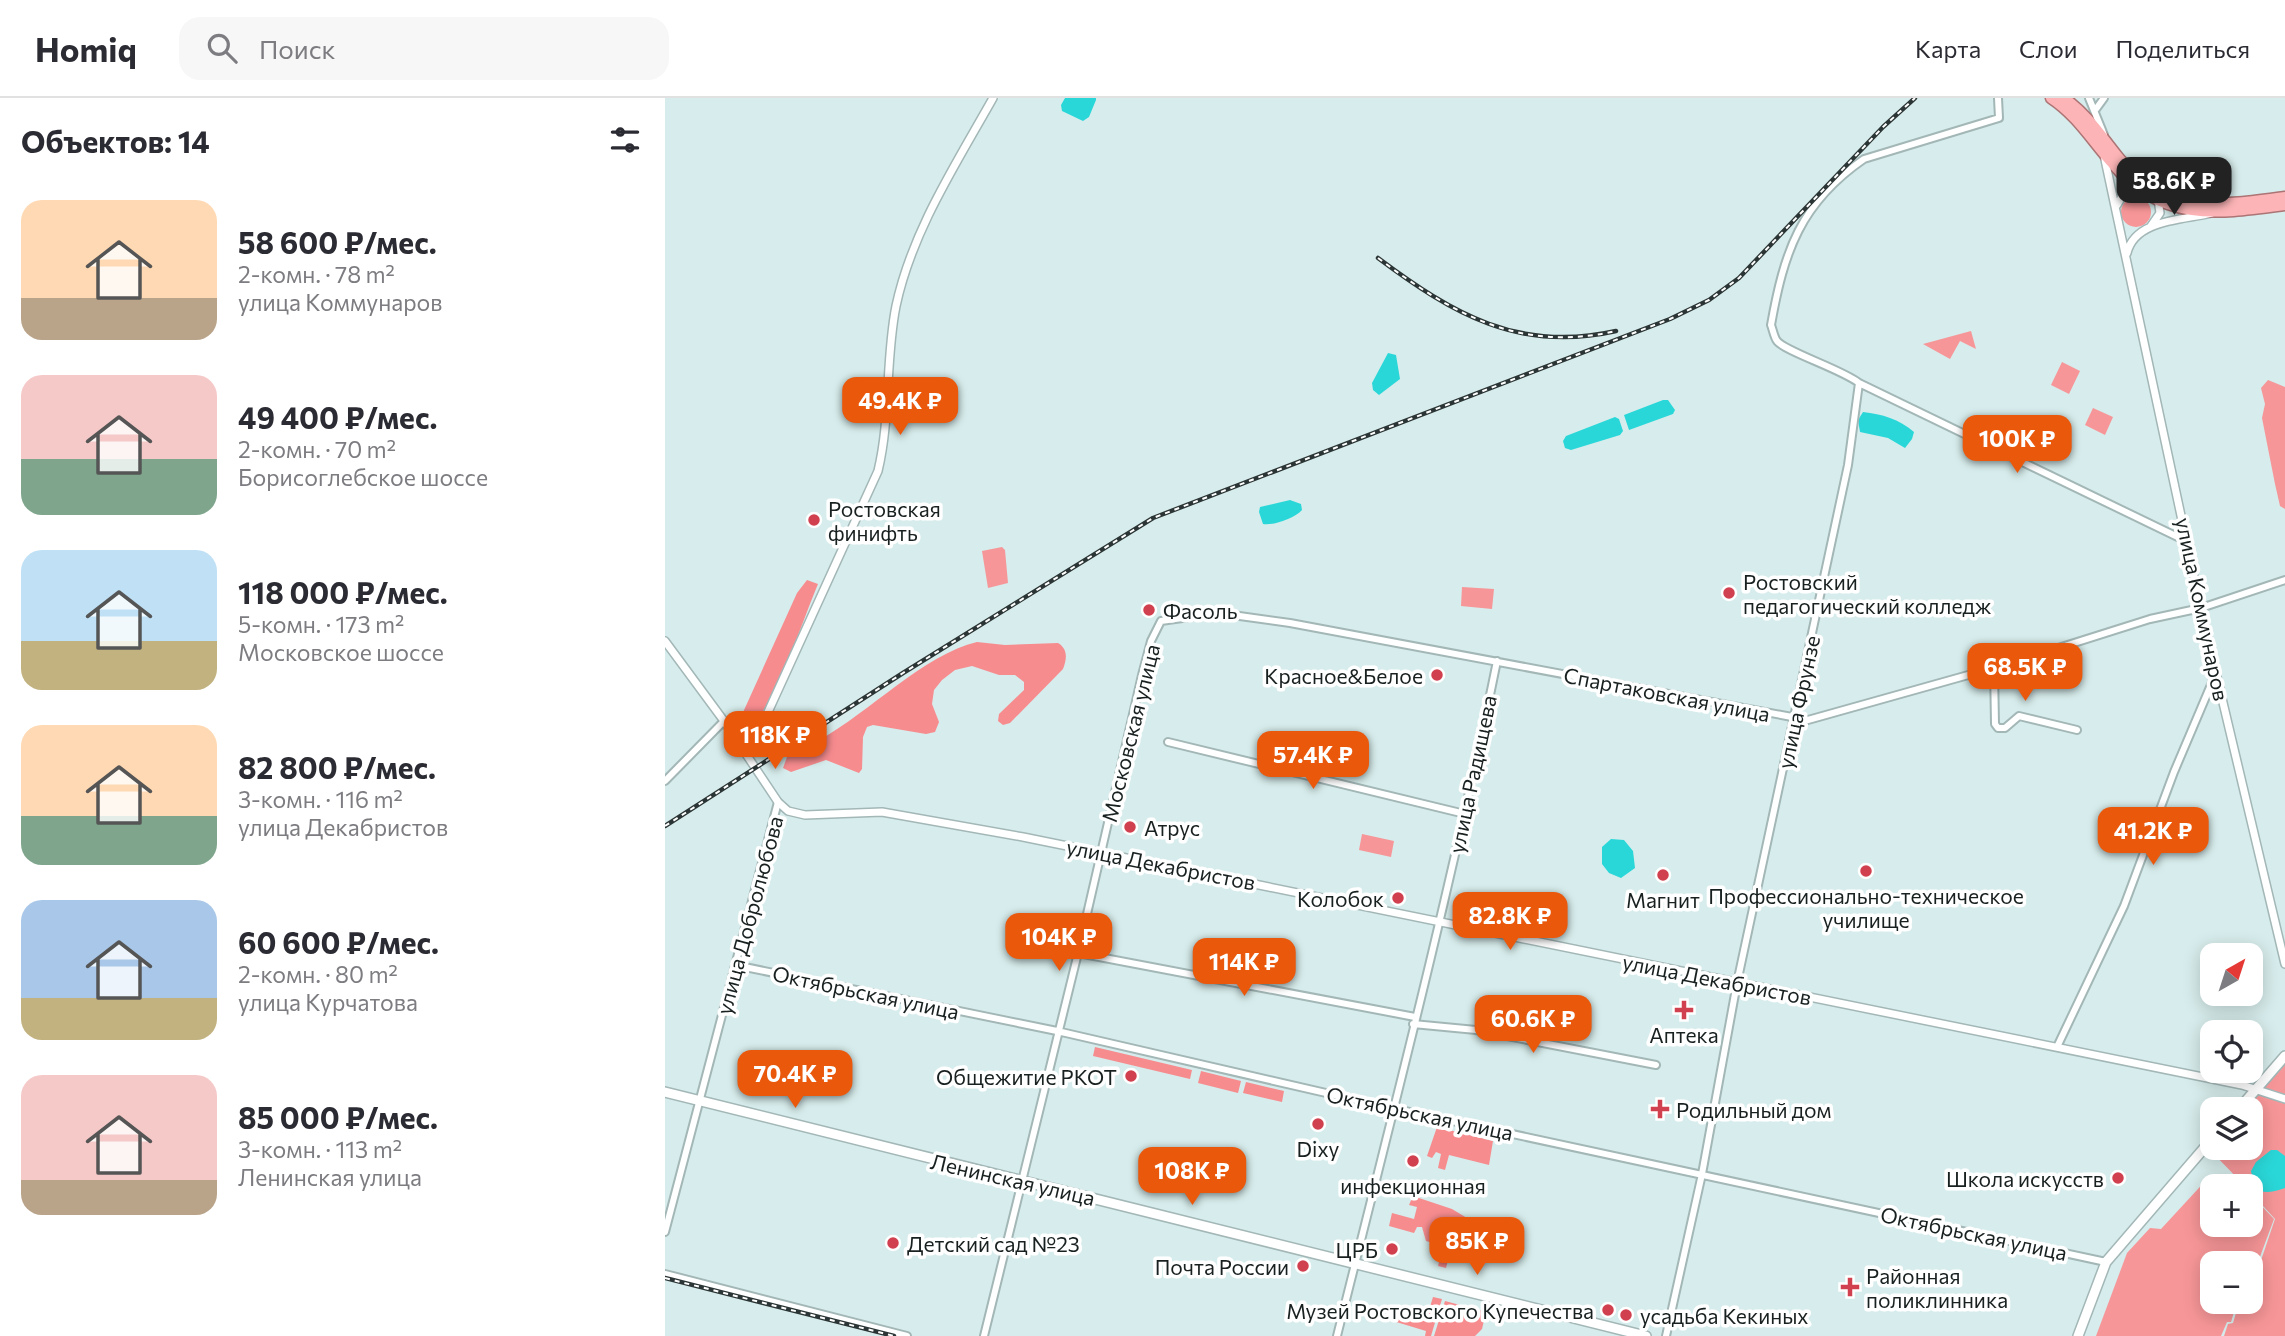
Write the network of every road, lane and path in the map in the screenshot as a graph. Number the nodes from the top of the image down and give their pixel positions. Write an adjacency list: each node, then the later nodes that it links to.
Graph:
1 (993, 98): 33 (street)
2 (1998, 98): 20 (street)
3 (2051, 98): 9 (highway)
4 (2064, 98): 8 (highway)
5 (2089, 98): 7 (street)
6 (2105, 98): 7 (street)
7 (2096, 108): 8 (street)
8 (2106, 140): 11 (highway)
9 (2103, 151): 10 (highway); 15 (street, улица Коммунаров)
10 (2136, 186): 11 (street); 13 (highway); 15 (street)
11 (2150, 186): 12 (highway); 13 (street)
12 (2285, 197)
13 (2158, 200): 16 (highway); 18 (street)
14 (2285, 205): 16 (highway)
15 (2117, 209): 17 (street, улица Коммунаров)
16 (2212, 214): 18 (street)
17 (2119, 221): 18 (street); 19 (street, улица Коммунаров)
18 (2147, 228): 19 (street)
19 (2127, 253): 21 (street, улица Коммунаров)
20 (1859, 383): 21 (street); 29 (street, улица Фрунзе)
21 (2188, 542): 23 (street, улица Коммунаров)
22 (2285, 580): 23 (street, Спартаковская улица)
23 (2201, 608): 27 (street, Спартаковская улица); 28 (street, улица Коммунаров)
24 (1161, 621): 26 (street, Спартаковская улица); 37 (street, Московская улица)
25 (665, 641): 30 (street)
26 (1497, 661): 29 (street, Спартаковская улица); 36 (street, улица Радищева)
27 (1994, 668): 29 (street, Спартаковская улица); 31 (street)
28 (2216, 673): 40 (street, улица Коммунаров); 45 (street)
29 (1795, 719): 42 (street, улица Фрунзе)
30 (724, 721): 33 (street); 34 (street)
31 (2077, 730)
32 (1168, 742): 36 (street)
33 (748, 756): 35 (street)
34 (665, 781)
35 (778, 802): 37 (street, улица Декабристов); 41 (street, улица Добролюбова)
36 (1465, 814): 38 (street, улица Радищева)
37 (1101, 853): 38 (street, улица Декабристов); 39 (street, Московская улица)
38 (1439, 923): 42 (street, улица Декабристов); 43 (street, улица Радищева)
39 (1078, 953): 43 (street); 44 (street, Московская улица)
40 (2285, 964)
41 (735, 965): 44 (street, Октябрьская улица); 52 (street, улица Добролюбова)
42 (1737, 983): 45 (street, улица Декабристов); 55 (street, улица Фрунзе)
43 (1414, 1021): 47 (street); 53 (street, улица Радищева)
44 (1057, 1031): 53 (street, Октябрьская улица); 56 (street, Московская улица)
45 (2057, 1047): 48 (street, улица Декабристов)
46 (2285, 1056): 48 (main road)
47 (1656, 1065)
48 (2256, 1088): 50 (main road); 51 (street, улица Декабристов)
49 (665, 1092): 52 (main road, Ленинская улица)
50 (2249, 1097)
51 (2285, 1099)
52 (702, 1101): 56 (main road, Ленинская улица); 57 (street, улица Добролюбова)
53 (1395, 1109): 55 (street, Октябрьская улица); 58 (street, улица Радищева)
54 (2200, 1153): 59 (main road)
55 (1702, 1174): 59 (street, Октябрьская улица); 65 (street, улица Фрунзе)
56 (1021, 1181): 58 (main road, Ленинская улица); 62 (street, Московская улица)
57 (665, 1232)
58 (1356, 1262): 63 (street, улица Радищева); 64 (main road, Ленинская улица)
59 (2106, 1262): 66 (main road)
60 (665, 1274): 61 (street)
61 (907, 1336)
62 (983, 1336)
63 (1337, 1336)
64 (1646, 1336)
65 (1666, 1336)
66 (2078, 1336)

